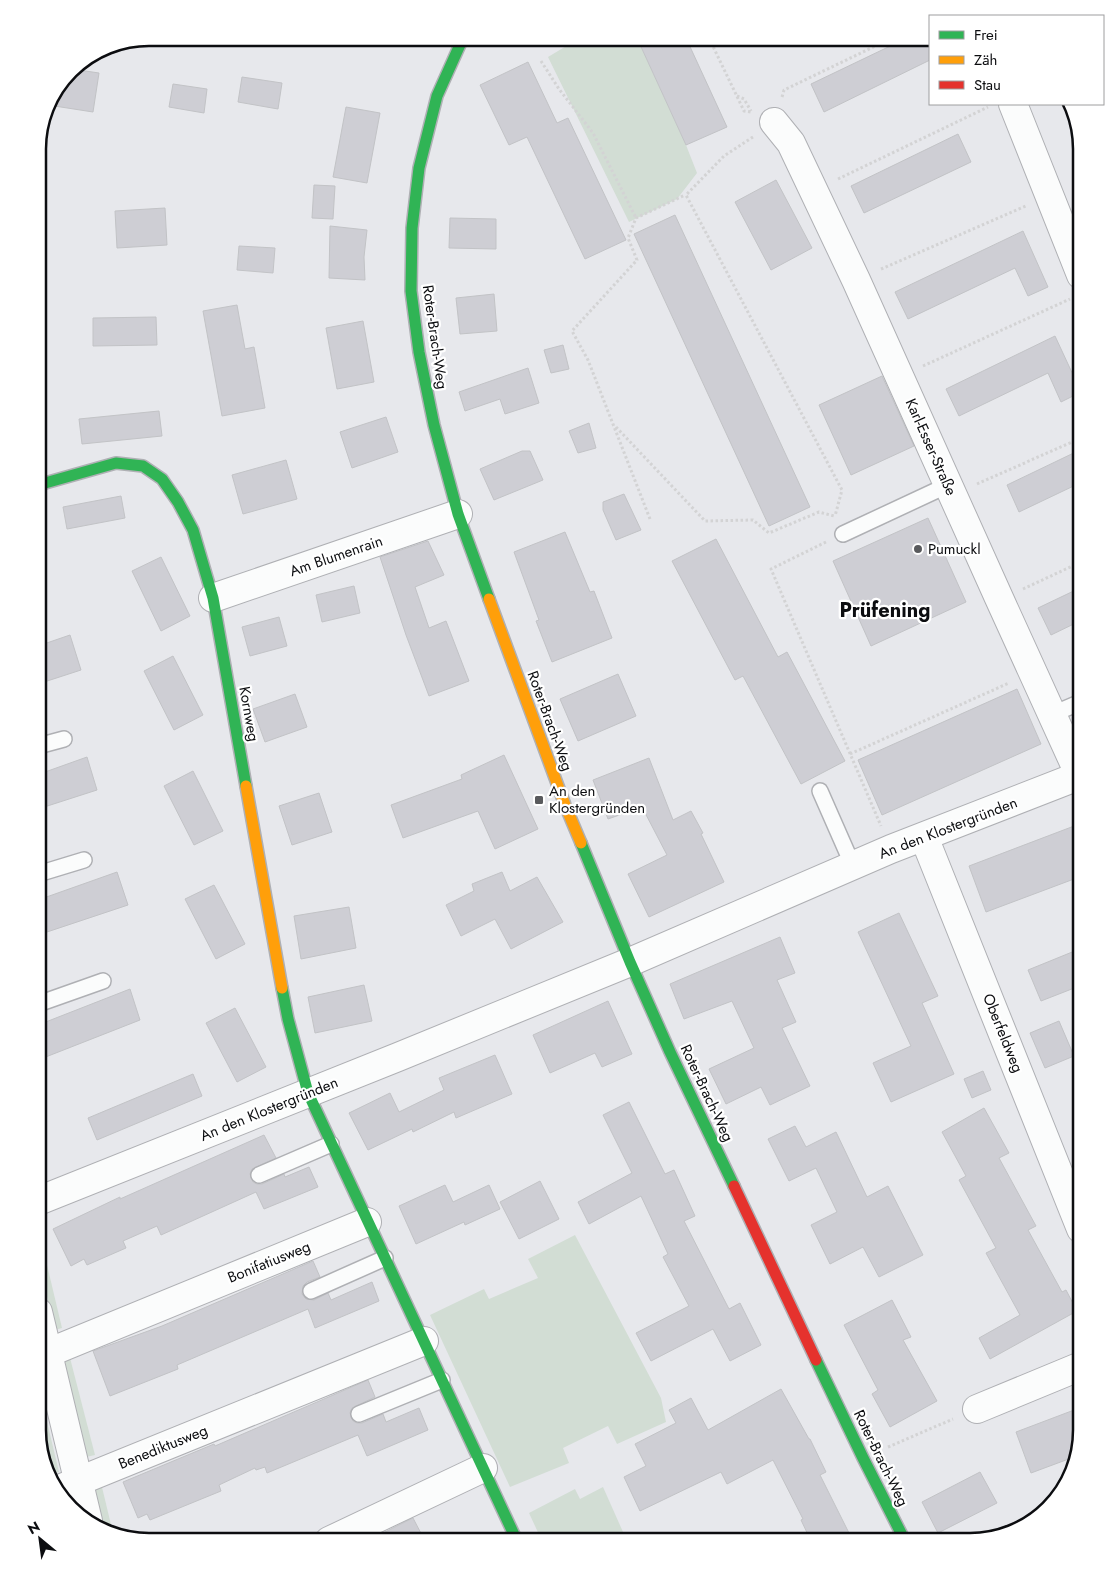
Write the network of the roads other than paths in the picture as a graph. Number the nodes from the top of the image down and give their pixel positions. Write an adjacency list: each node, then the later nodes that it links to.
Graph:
1 (459, 46): 7 (street, Roter-Brach-Weg)
2 (1012, 105): 4 (street)
3 (763, 117): 6 (street, Karl-Esser-Straße)
4 (1073, 273)
5 (46, 483): 9 (street, Kornweg)
6 (948, 485): 8 (lane); 11 (street, Karl-Esser-Straße)
7 (458, 514): 9 (street, Am Blumenrain); 21 (street, Roter-Brach-Weg)
8 (843, 534)
9 (213, 598): 24 (street, Kornweg)
10 (1073, 706): 11 (lane)
11 (1053, 714): 14 (street, Karl-Esser-Straße)
12 (64, 739): 13 (lane)
13 (46, 744)
14 (1073, 758)
15 (1073, 778): 17 (street, An den Klostergründen)
16 (820, 791): 19 (lane)
17 (924, 837): 19 (street, An den Klostergründen); 28 (street, Oberfeldweg)
18 (84, 860): 20 (lane)
19 (853, 866): 21 (street, An den Klostergründen)
20 (46, 872)
21 (630, 962): 24 (street, An den Klostergründen); 44 (street, Roter-Brach-Weg)
22 (103, 981): 23 (lane)
23 (46, 1001)
24 (308, 1093): 25 (street); 27 (street, An den Klostergründen)
25 (331, 1144): 26 (lane); 29 (street)
26 (259, 1174)
27 (46, 1198)
28 (1073, 1207)
29 (367, 1222): 30 (street); 33 (street, Bonifatiusweg)
30 (384, 1258): 31 (lane); 32 (street)
31 (312, 1291)
32 (424, 1341): 36 (street); 40 (street, Benediktusweg)
33 (46, 1353)
34 (1073, 1370): 37 (street)
35 (46, 1375): 40 (street)
36 (442, 1380): 38 (lane); 39 (street)
37 (977, 1409)
38 (358, 1414)
39 (483, 1468): 42 (street); 43 (street)
40 (68, 1486): 41 (street)
41 (79, 1506)
42 (346, 1533)
43 (513, 1533)
44 (900, 1533)

